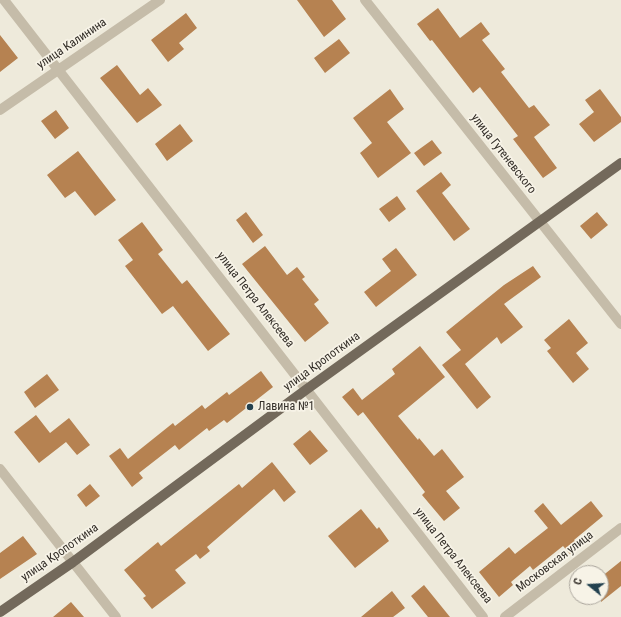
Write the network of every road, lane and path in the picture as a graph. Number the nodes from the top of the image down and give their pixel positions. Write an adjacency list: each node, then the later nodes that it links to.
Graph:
1 (4, 0): 4 (street, улица Петра Алексеева)
2 (160, 0): 4 (street, улица Калинина)
3 (365, 0): 7 (street, улица Гутеневского)
4 (59, 68): 5 (street, улица Калинина); 9 (street, улица Петра Алексеева)
5 (0, 110)
6 (621, 163): 7 (main road, улица Кропоткина)
7 (540, 222): 8 (street, улица Гутеневского); 9 (main road, улица Кропоткина)
8 (621, 324)
9 (307, 389): 12 (main road, улица Кропоткина); 15 (street, улица Петра Алексеева)
10 (0, 469): 12 (street)
11 (621, 528): 16 (street, Московская улица)
12 (73, 562): 13 (main road, улица Кропоткина); 14 (street)
13 (0, 612)
14 (116, 617)
15 (483, 617)
16 (505, 617)

